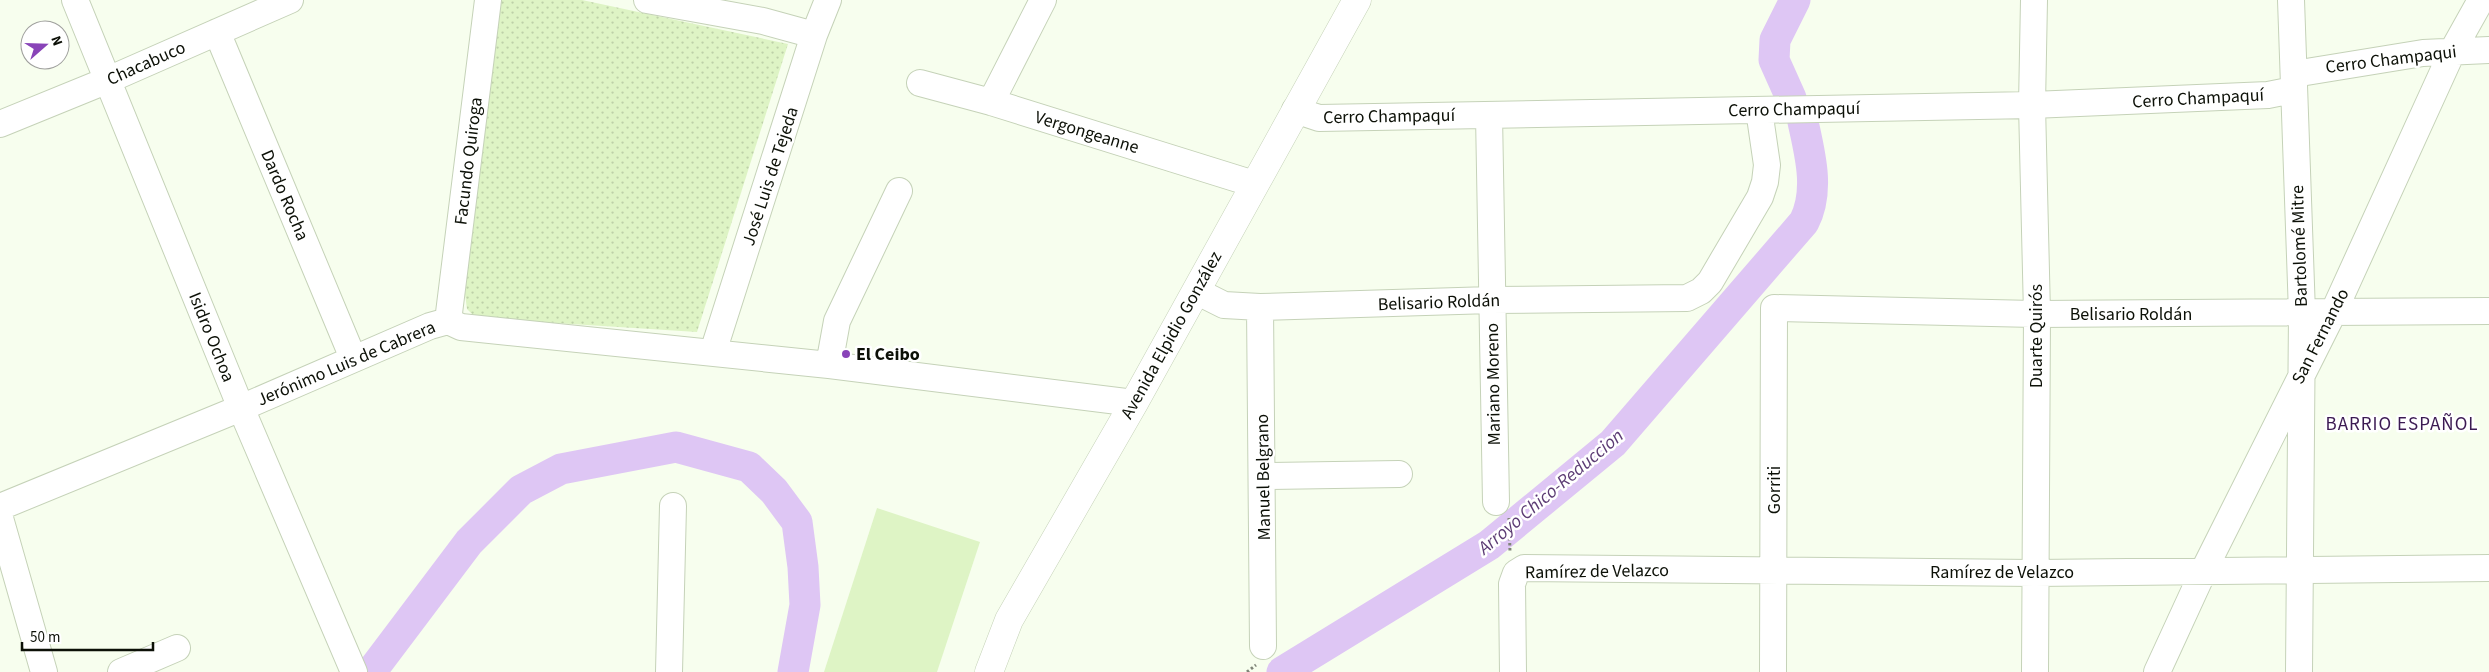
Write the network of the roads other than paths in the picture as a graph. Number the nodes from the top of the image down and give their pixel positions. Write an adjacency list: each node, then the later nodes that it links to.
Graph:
1 (74, 0): 17 (street, Isidro Ochoa)
2 (290, 0): 11 (street, Chacabuco)
3 (488, 0): 36 (street, Facundo Quiroga)
4 (647, 0): 12 (street)
5 (828, 0): 14 (street, José Luis de Tejeda)
6 (1043, 0): 20 (street)
7 (1358, 0): 22 (main road, Avenida Elpidio González)
8 (2034, 0): 21 (street, Duarte Quirós)
9 (2291, 0): 18 (street, Bartolomé Mitre)
10 (2482, 0): 15 (street, San Fernando)
11 (260, 6): 13 (street, Chacabuco)
12 (761, 11): 14 (street)
13 (217, 32): 17 (street, Chacabuco); 38 (street, Dardo Rocha)
14 (814, 35): 37 (street, José Luis de Tejeda)
15 (2453, 50): 16 (street, Cerro Champaqui); 18 (street, Cerro Champaqui); 32 (street, San Fernando)
16 (2489, 50)
17 (108, 80): 25 (street, Chacabuco); 42 (street, Isidro Ochoa)
18 (2294, 82): 21 (street, Cerro Champaquí); 34 (street, Bartolomé Mitre)
19 (920, 83): 20 (street, Vergongeanne)
20 (991, 102): 26 (street, Vergongeanne)
21 (2032, 104): 23 (street, Cerro Champaquí); 35 (street, Duarte Quirós)
22 (1295, 110): 24 (street, Cerro Champaquí); 26 (main road, Avenida Elpidio González)
23 (1759, 110): 24 (street, Cerro Champaquí); 29 (street, Belisario Roldán)
24 (1489, 115): 29 (street, Mariano Moreno)
25 (0, 124)
26 (1254, 184): 28 (main road, Avenida Elpidio González)
27 (899, 191): 39 (street)
28 (1196, 291): 30 (street, Belisario Roldán); 41 (main road, Avenida Elpidio González)
29 (1491, 300): 30 (street, Belisario Roldán); 47 (street, Mariano Moreno)
30 (1260, 307): 44 (street, Manuel Belgrano)
31 (1774, 308): 35 (street, Belisario Roldán); 50 (street, Gorriti)
32 (2334, 311): 33 (street, Belisario Roldán); 34 (street, Belisario Roldán); 40 (street, San Fernando)
33 (2489, 312)
34 (2302, 313): 35 (street, Belisario Roldán); 40 (street, Bartolomé Mitre)
35 (2037, 314): 53 (street, Duarte Quirós)
36 (448, 321): 37 (street, Jerónimo Luis de Cabrera); 38 (street, Jerónimo Luis de Cabrera)
37 (713, 352): 39 (street, Jerónimo Luis de Cabrera)
38 (353, 358): 42 (street, Jerónimo Luis de Cabrera)
39 (829, 366): 41 (street, Jerónimo Luis de Cabrera)
40 (2302, 371): 51 (street, San Fernando); 52 (street, Bartolomé Mitre)
41 (1134, 403): 60 (main road, Avenida Elpidio González)
42 (241, 408): 46 (street, Jerónimo Luis de Cabrera); 58 (street, Isidro Ochoa)
43 (1399, 474): 44 (street)
44 (1263, 476): 55 (street, Manuel Belgrano)
45 (673, 506): 59 (street)
46 (0, 507)
47 (1502, 509)
48 (0, 518): 56 (street)
49 (2489, 568): 52 (street, Ramírez de Velazco)
50 (1774, 571): 53 (street, Ramírez de Velazco); 61 (street, Ramírez de Velazco); 62 (street, Gorriti)
51 (2203, 572): 52 (street, Ramírez de Velazco); 53 (street, Ramírez de Velazco); 64 (street, San Fernando)
52 (2300, 572): 65 (street, Bartolomé Mitre)
53 (2036, 573): 63 (street, Duarte Quirós)
54 (178, 648): 57 (street)
55 (1259, 656)
56 (44, 672)
57 (121, 672)
58 (354, 672)
59 (669, 672)
60 (988, 672)
61 (1513, 672)
62 (1773, 672)
63 (2035, 672)
64 (2157, 672)
65 (2299, 672)

